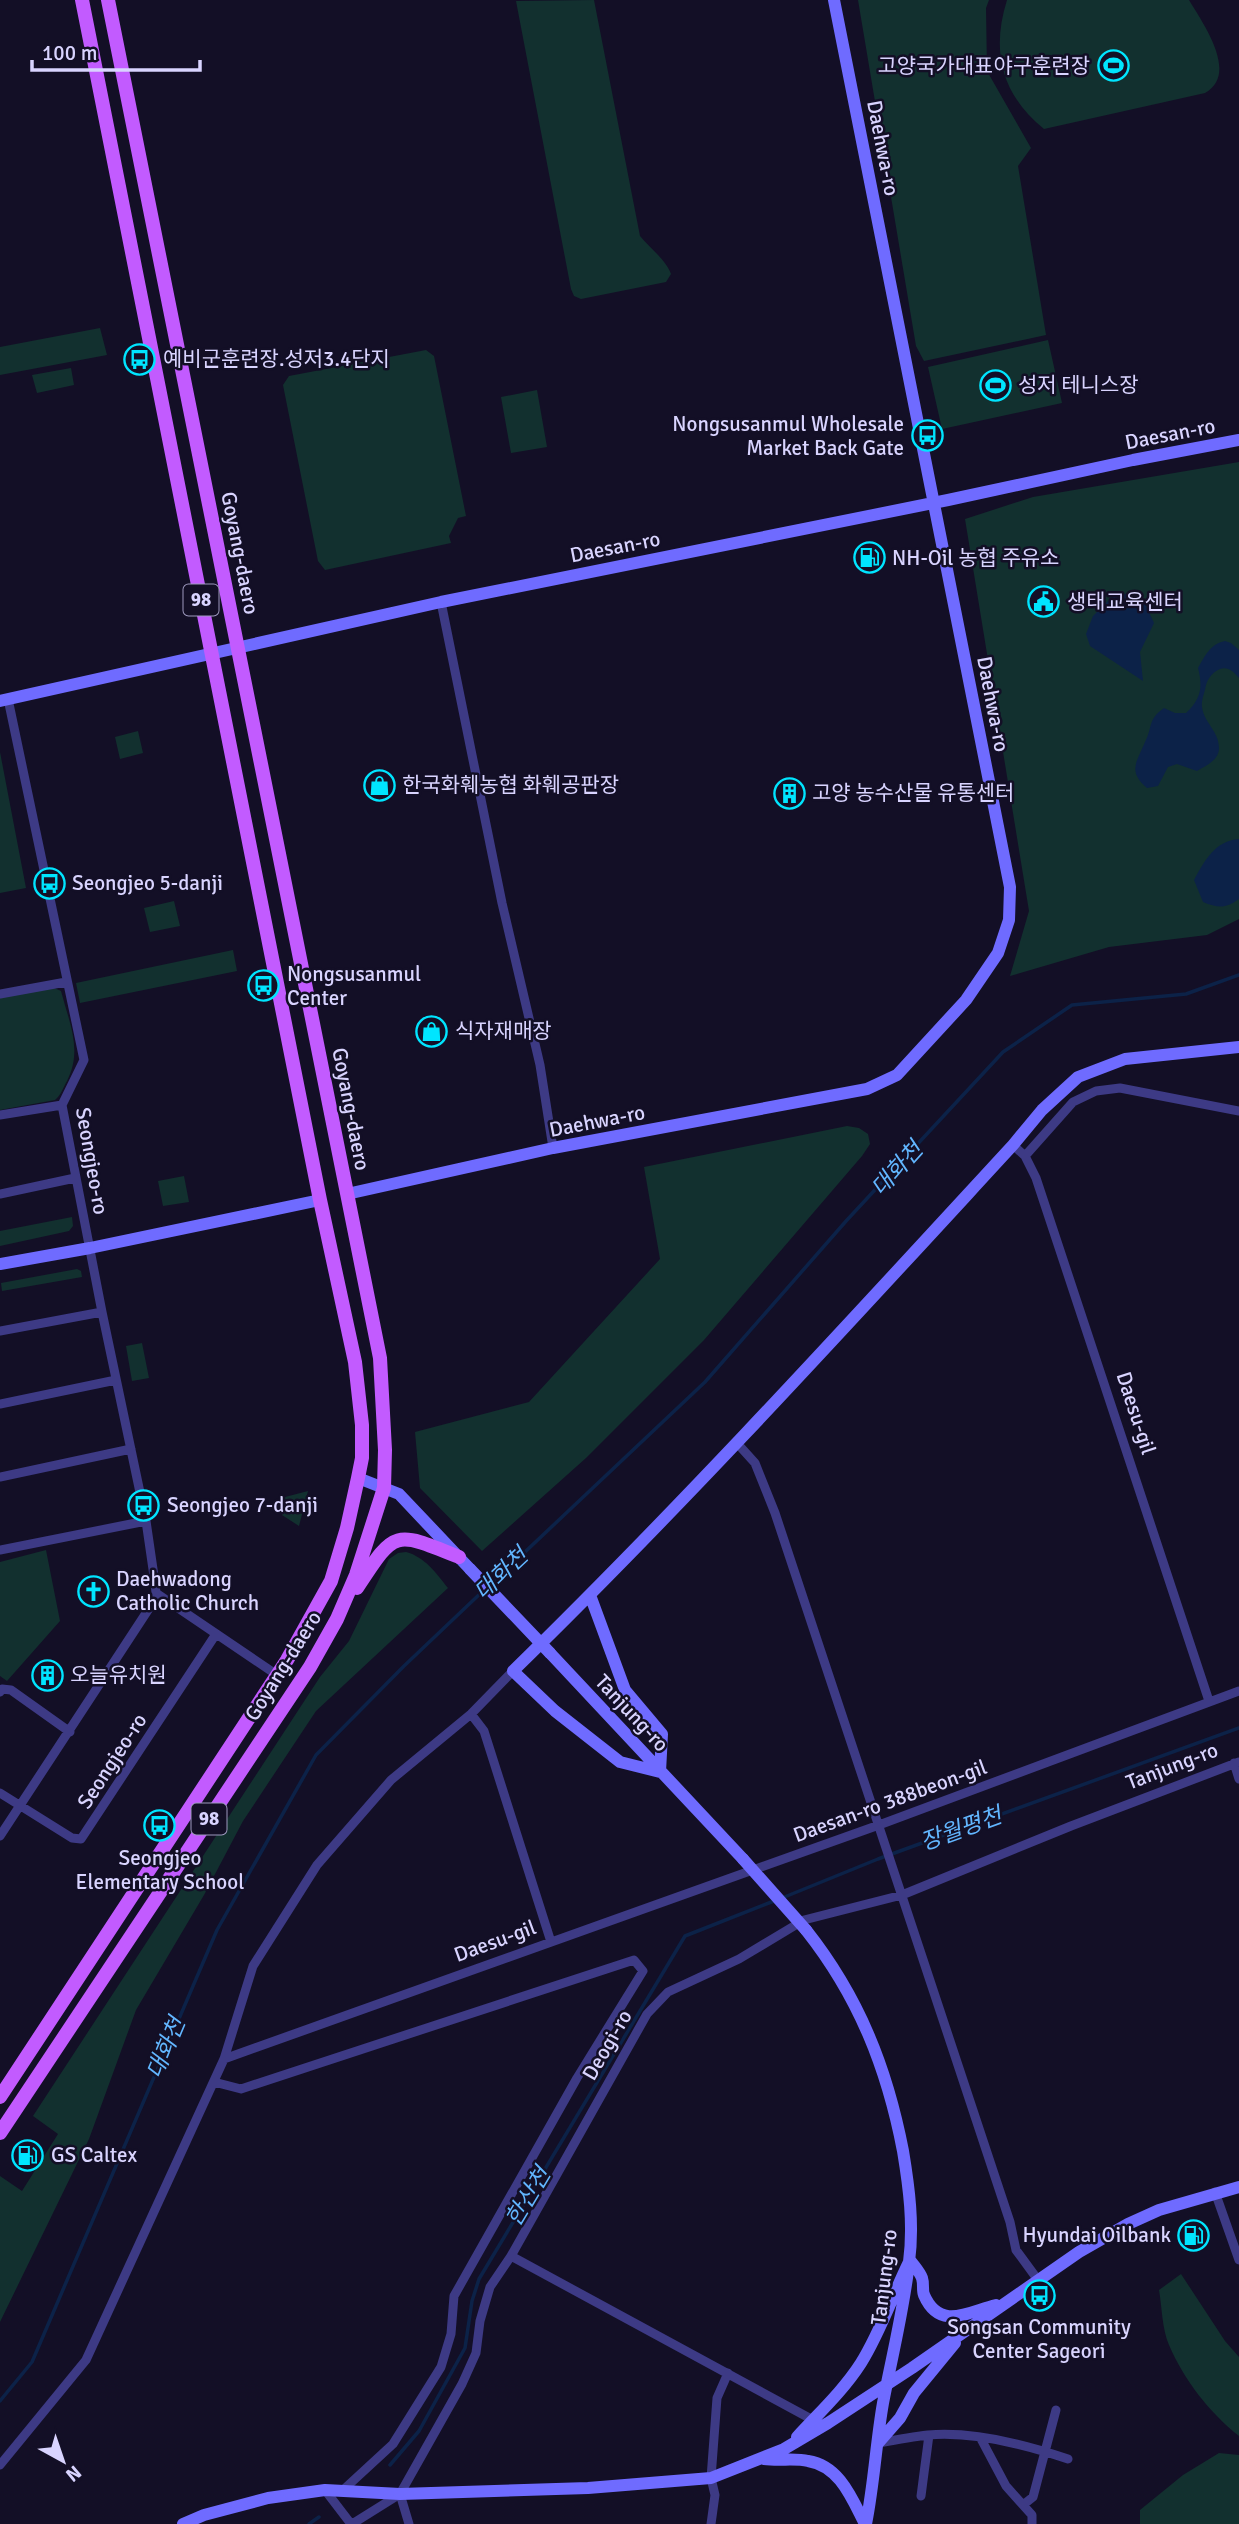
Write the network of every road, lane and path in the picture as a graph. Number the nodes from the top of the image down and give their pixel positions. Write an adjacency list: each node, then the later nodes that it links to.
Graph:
1 (82, 0): 8 (main road, Goyang-daero / 98)
2 (108, 0): 7 (main road, Goyang-daero / 98)
3 (834, 0): 5 (street, Daehwa-ro)
4 (1239, 440): 5 (street, Daesan-ro)
5 (934, 503): 6 (street, Daesan-ro); 17 (street, Daehwa-ro)
6 (441, 602): 7 (street, Daesan-ro); 17 (street)
7 (238, 647): 8 (street, Daesan-ro); 21 (main road, Goyang-daero / 98)
8 (212, 654): 9 (street, Daesan-ro); 22 (main road, Goyang-daero / 98)
9 (4, 700): 10 (street, Seongjeo-ro)
10 (66, 982): 11 (street); 13 (street, Seongjeo-ro)
11 (0, 994)
12 (1239, 1047): 16 (street)
13 (62, 1105): 15 (street); 19 (street, Seongjeo-ro)
14 (1239, 1111): 18 (street)
15 (0, 1115)
16 (1013, 1145): 18 (street, Daesu-gil); 29 (street)
17 (553, 1148): 21 (street, Daehwa-ro)
18 (1026, 1156): 45 (street, Daesu-gil)
19 (75, 1178): 20 (street); 23 (street, Seongjeo-ro)
20 (0, 1194)
21 (347, 1194): 33 (main road, Goyang-daero / 98)
22 (320, 1200): 23 (street); 32 (main road, Goyang-daero / 98)
23 (90, 1248): 24 (street); 25 (street, Seongjeo-ro)
24 (0, 1264)
25 (102, 1312): 26 (street); 27 (street, Seongjeo-ro)
26 (0, 1331)
27 (116, 1380): 28 (street); 30 (street, Seongjeo-ro)
28 (0, 1404)
29 (736, 1443): 38 (street); 53 (street)
30 (131, 1449): 31 (street); 34 (street, Seongjeo-ro)
31 (0, 1477)
32 (358, 1478): 33 (street); 42 (main road, Goyang-daero / 98)
33 (384, 1488): 36 (street); 39 (main road, Goyang-daero / 98)
34 (146, 1521): 35 (street); 37 (street, Seongjeo-ro)
35 (0, 1550)
36 (459, 1557): 39 (main road); 49 (street, Tanjung-ro, bridge)
37 (156, 1593): 40 (street); 47 (street)
38 (590, 1595): 41 (street); 49 (street)
39 (337, 1619): 62 (main road, Goyang-daero / 98)
40 (216, 1634): 42 (street); 52 (street, Seongjeo-ro)
41 (513, 1671): 46 (street); 49 (street)
42 (277, 1675): 59 (main road, Goyang-daero / 98)
43 (1, 1690): 47 (street)
44 (1239, 1690): 45 (street, Daesan-ro 388beon-gil)
45 (1209, 1700): 53 (street, Daesan-ro 388beon-gil)
46 (471, 1714): 57 (street, Daesu-gil); 58 (street)
47 (70, 1732): 52 (street)
48 (1236, 1763): 50 (street); 55 (street, Tanjung-ro)
49 (660, 1772): 56 (street, Tanjung-ro, bridge)
50 (1239, 1779)
51 (0, 1793): 52 (street)
52 (20, 1806): 54 (street)
53 (880, 1830): 55 (street); 57 (street, Daesan-ro 388beon-gil)
54 (0, 1836)
55 (902, 1895): 56 (street, Tanjung-ro); 68 (street)
56 (805, 1925): 65 (street, Deogi-ro); 66 (street, Tanjung-ro)
57 (551, 1942): 58 (street, Daesu-gil)
58 (224, 2059): 60 (street)
59 (6, 2076): 61 (main road, Goyang-daero / 98)
60 (214, 2082): 82 (street); 85 (street)
61 (0, 2097)
62 (0, 2133)
63 (1239, 2187): 64 (street)
64 (1215, 2192): 67 (street); 68 (street)
65 (511, 2256): 71 (street); 86 (street, Deogi-ro)
66 (910, 2260): 69 (street); 72 (street, Tanjung-ro); 74 (street)
67 (1239, 2260)
68 (1038, 2280): 69 (street)
69 (1006, 2303): 70 (street)
70 (967, 2330): 72 (street); 77 (street)
71 (728, 2373): 74 (street); 83 (street)
72 (888, 2385): 77 (street, Tanjung-ro); 78 (street)
73 (1056, 2410): 79 (street)
74 (813, 2420): 78 (street)
75 (929, 2435): 76 (street); 77 (street); 87 (street)
76 (980, 2437): 79 (street); 88 (street)
77 (879, 2442): 93 (street, Tanjung-ro)
78 (784, 2449): 80 (street)
79 (1045, 2451): 81 (street); 88 (street)
80 (760, 2459): 83 (street); 93 (street)
81 (1068, 2459)
82 (0, 2465)
83 (711, 2478): 86 (street); 92 (street)
84 (326, 2490): 85 (street); 89 (street); 90 (street)
85 (342, 2491): 86 (street)
86 (400, 2494): 90 (street, Deogi-ro); 91 (street)
87 (920, 2496)
88 (1023, 2505): 94 (street)
89 (183, 2524)
90 (352, 2524)
91 (409, 2524)
92 (711, 2524)
93 (866, 2524)
94 (1032, 2524)

